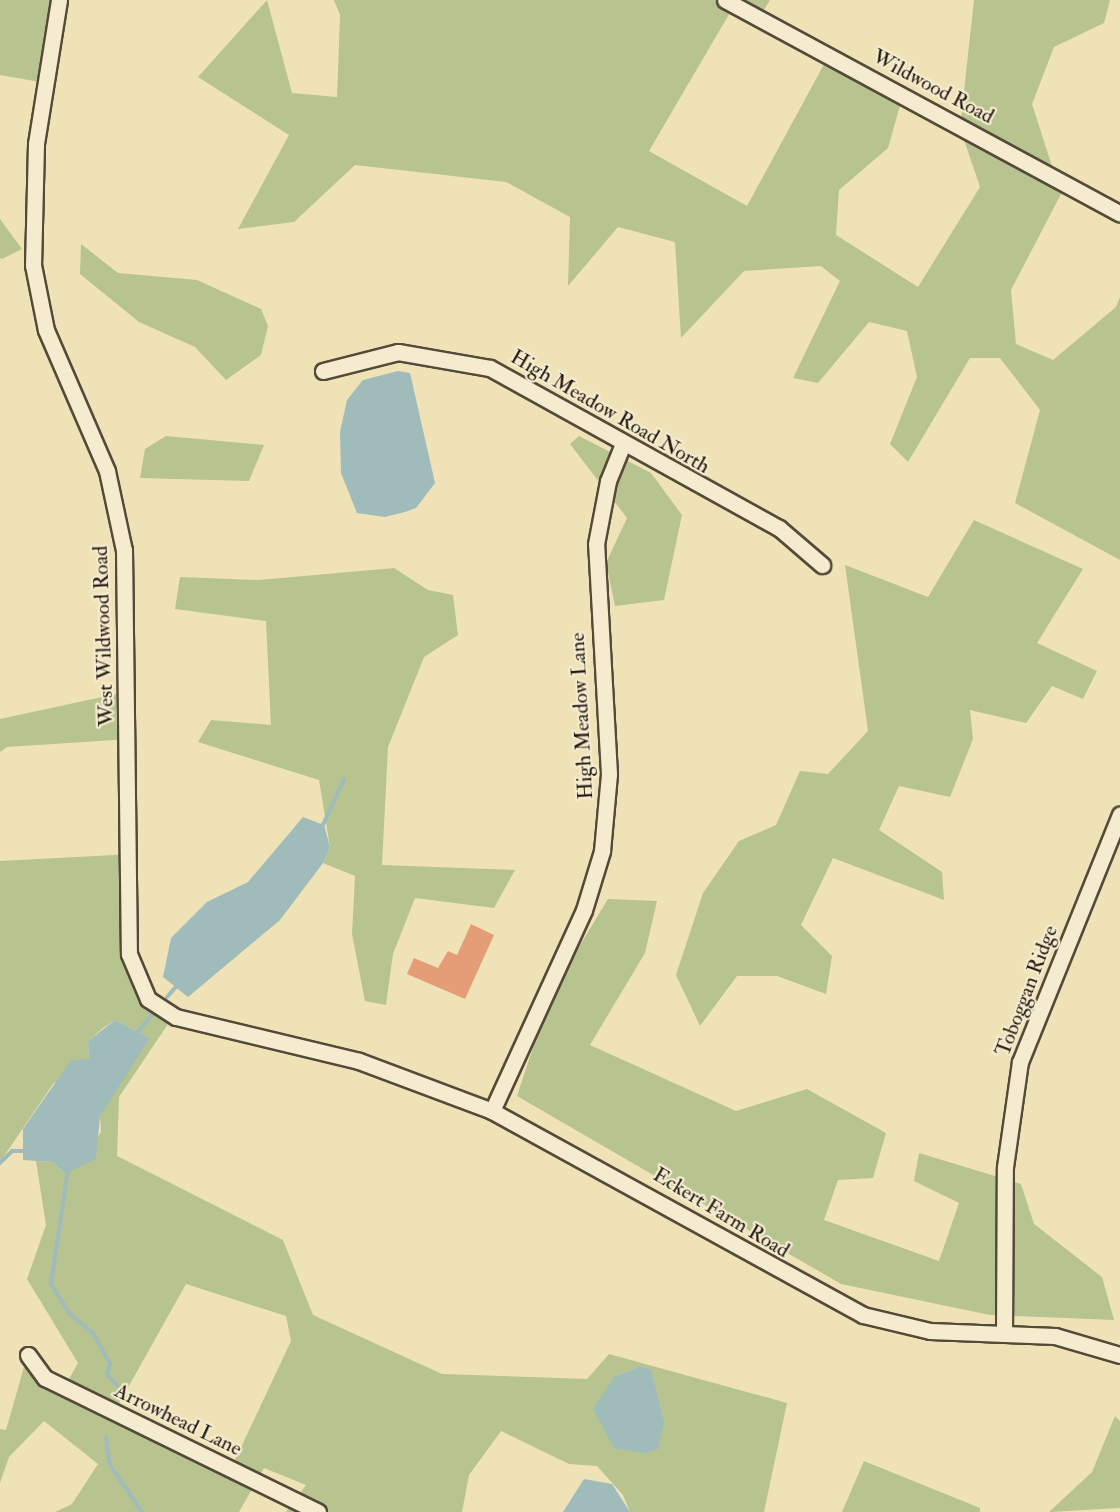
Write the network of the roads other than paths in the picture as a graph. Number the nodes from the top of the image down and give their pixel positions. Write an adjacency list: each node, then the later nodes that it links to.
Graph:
1 (58, 0): 8 (street, West Wildwood Road)
2 (725, 0): 3 (street, Wildwood Road)
3 (1120, 214)
4 (323, 371): 5 (street, High Meadow Road North)
5 (623, 444): 6 (street, High Meadow Road North); 9 (street, High Meadow Lane)
6 (822, 565)
7 (1120, 814): 10 (street, Toboggan Ridge)
8 (315, 1049): 9 (street, Eckert Farm Road)
9 (492, 1112): 10 (street, Eckert Farm Road)
10 (1004, 1334): 12 (street, Eckert Farm Road)
11 (28, 1355): 13 (street, Arrowhead Lane)
12 (1120, 1355)
13 (318, 1512)

